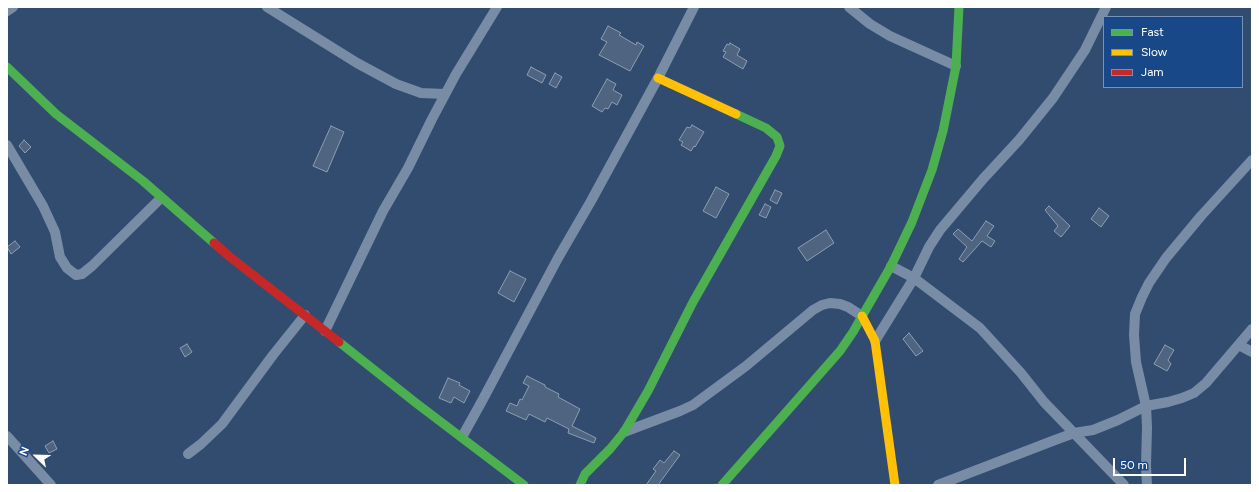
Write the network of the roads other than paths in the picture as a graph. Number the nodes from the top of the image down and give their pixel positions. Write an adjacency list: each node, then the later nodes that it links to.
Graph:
1 (13, 7): 8 (street)
2 (268, 7): 12 (street)
3 (497, 7): 12 (street)
4 (694, 7): 11 (street)
5 (849, 7): 9 (street)
6 (959, 7): 9 (main road)
7 (1106, 7): 17 (street)
8 (7, 11)
9 (956, 66): 16 (main road)
10 (7, 67): 15 (main road)
11 (658, 78): 26 (main road); 29 (street)
12 (445, 94): 21 (street)
13 (7, 145): 15 (street)
14 (1252, 160): 25 (street)
15 (161, 198): 18 (main road)
16 (891, 266): 17 (street); 19 (main road)
17 (914, 278): 22 (street); 27 (street)
18 (305, 315): 21 (main road); 30 (street)
19 (862, 316): 22 (main road); 26 (street); 34 (main road)
20 (1252, 330): 23 (street)
21 (325, 331): 29 (main road)
22 (874, 341): 35 (main road)
23 (1239, 344): 24 (street); 25 (street)
24 (1252, 352)
25 (1146, 406): 27 (street); 38 (street)
26 (624, 432): 33 (main road)
27 (1074, 434): 36 (street); 37 (street)
28 (7, 436): 31 (street)
29 (462, 437): 32 (main road)
30 (188, 454)
31 (51, 485)
32 (524, 485)
33 (580, 485)
34 (722, 485)
35 (895, 485)
36 (938, 485)
37 (1124, 485)
38 (1147, 485)

